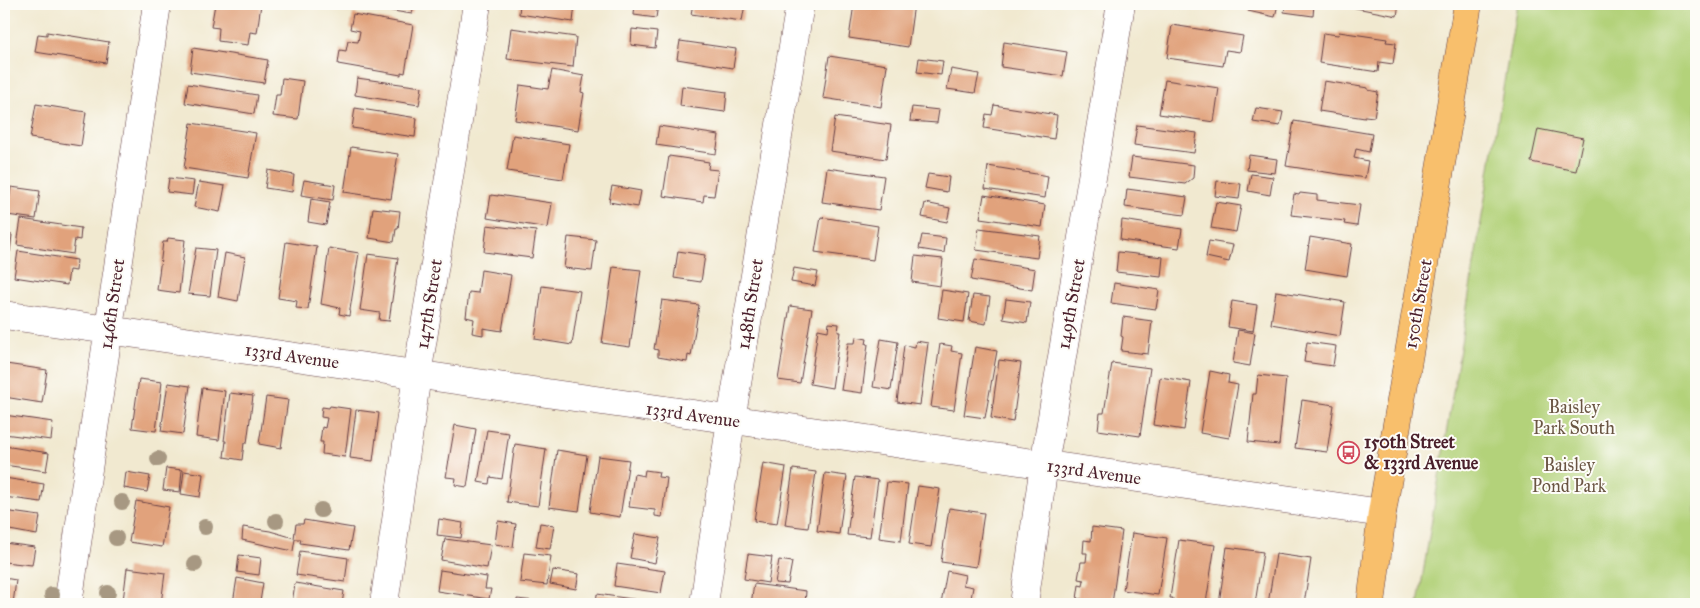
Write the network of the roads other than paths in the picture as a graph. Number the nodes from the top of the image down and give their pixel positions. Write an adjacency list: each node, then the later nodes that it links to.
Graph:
1 (157, 4): 7 (street, 146th Street)
2 (477, 4): 8 (street, 147th Street)
3 (800, 4): 9 (street, 148th Street)
4 (1122, 4): 10 (street, 149th Street)
5 (1468, 4): 11 (main road, 150th Street)
6 (4, 314): 7 (street, 133rd Avenue)
7 (108, 330): 8 (street, 133rd Avenue); 12 (street, 146th Street)
8 (417, 375): 9 (street, 133rd Avenue); 13 (street, 147th Street)
9 (731, 420): 10 (street, 133rd Avenue); 14 (street, 148th Street)
10 (1044, 465): 11 (street, 133rd Avenue); 15 (street, 149th Street)
11 (1382, 513): 16 (main road, 150th Street)
12 (68, 604)
13 (384, 604)
14 (704, 604)
15 (1024, 604)
16 (1371, 604)

